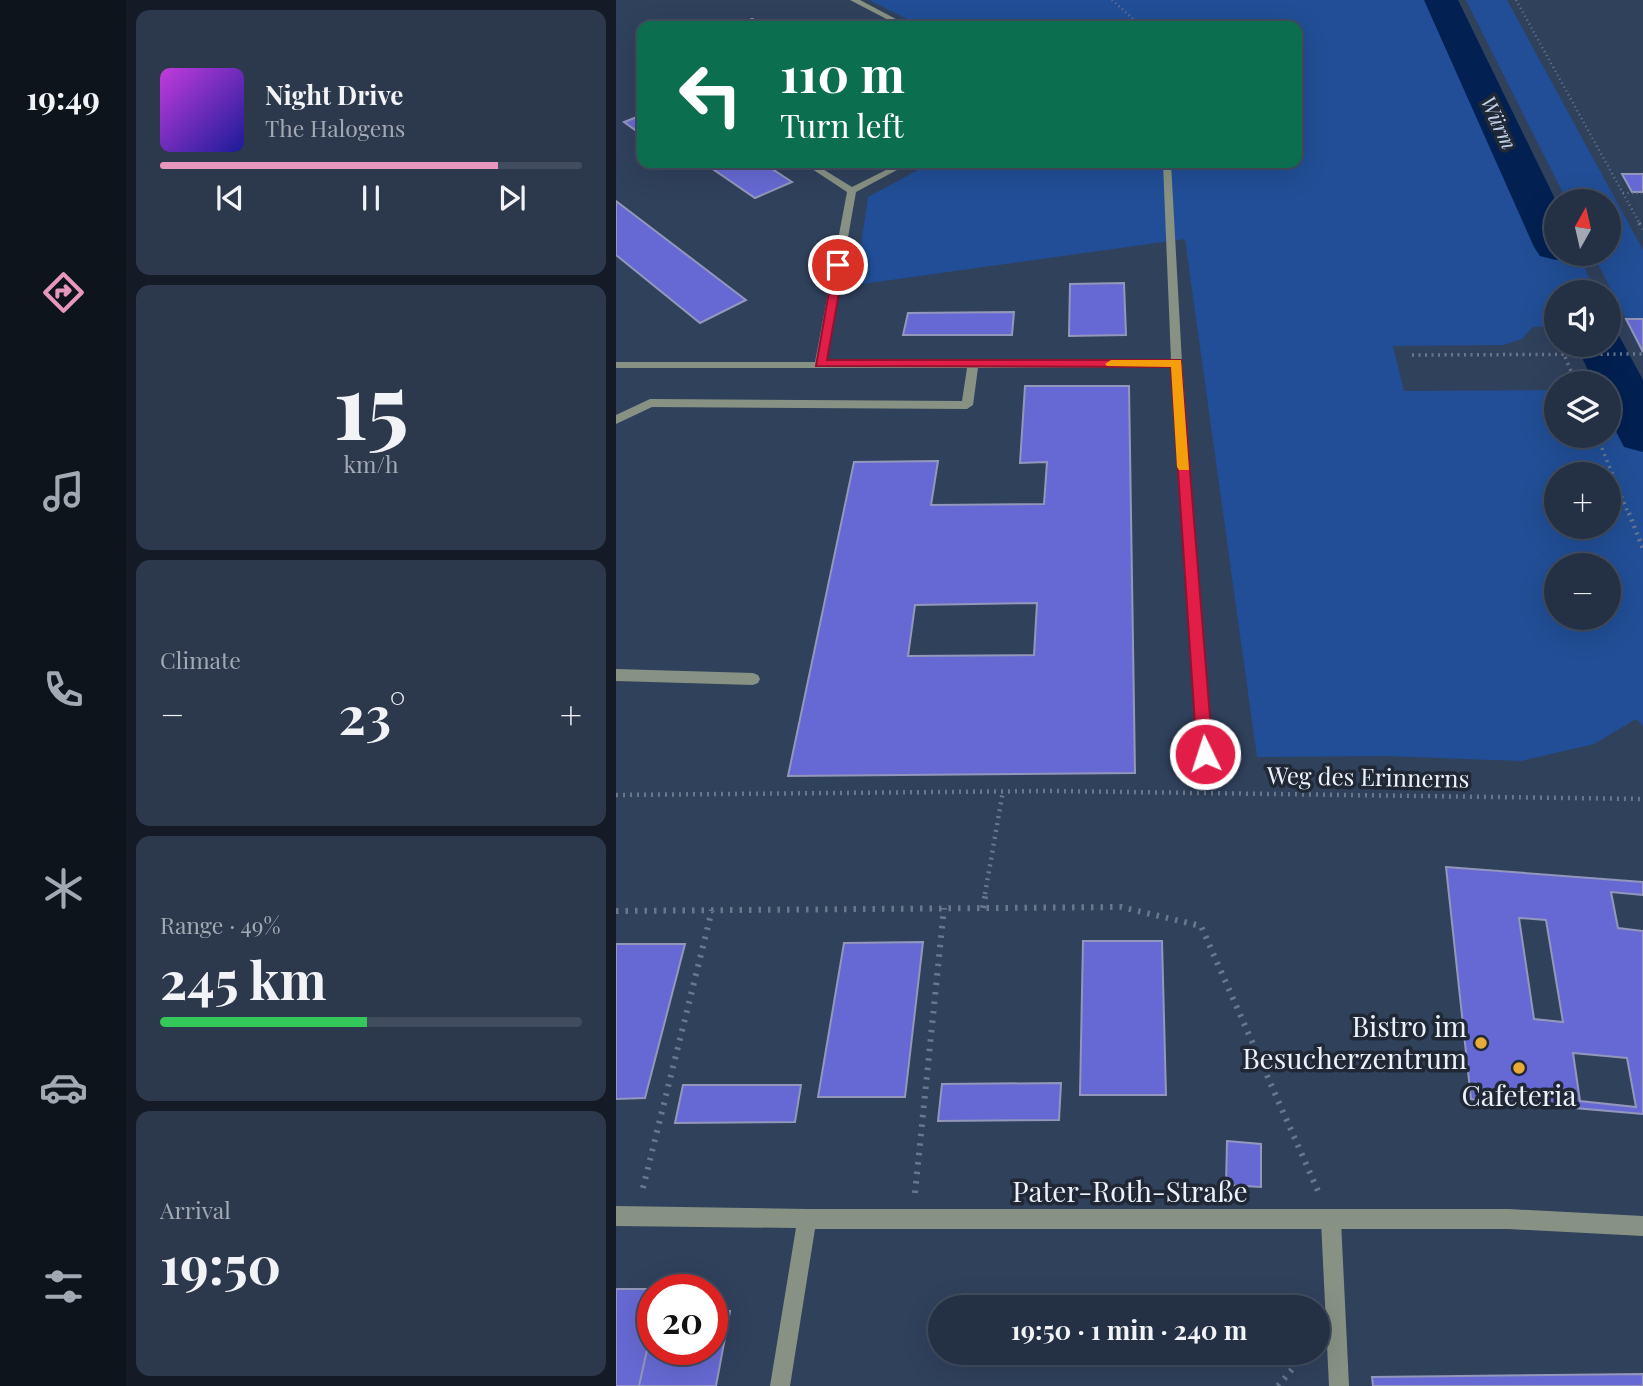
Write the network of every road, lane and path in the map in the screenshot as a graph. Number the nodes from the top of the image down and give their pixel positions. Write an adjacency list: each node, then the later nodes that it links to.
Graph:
1 (854, 0): 4 (street)
2 (1112, 0): 5 (path)
3 (1516, 0): 10 (path)
4 (895, 21)
5 (1135, 21)
6 (815, 168): 9 (street)
7 (896, 168): 9 (street)
8 (1167, 168): 17 (street)
9 (852, 191): 18 (street)
10 (1623, 193): 11 (path); 12 (path)
11 (1643, 193)
12 (1643, 229)
13 (1544, 354): 16 (path)
14 (1621, 354): 15 (path)
15 (1643, 354)
16 (1412, 355)
17 (1177, 363): 20 (street); 26 (street)
18 (820, 364): 19 (street); 20 (street)
19 (616, 365)
20 (973, 365): 21 (street)
21 (616, 420)
22 (1602, 448): 23 (path)
23 (1643, 549)
24 (616, 675): 25 (street)
25 (753, 679)
26 (1205, 754)
27 (1003, 791): 28 (path, Weg des Erinnerns); 29 (path, Weg des Erinnerns); 31 (path)
28 (616, 794)
29 (1643, 799)
30 (944, 908): 31 (path); 32 (path); 37 (path)
31 (983, 908): 38 (path)
32 (712, 910): 33 (path); 35 (path)
33 (616, 911)
34 (616, 1216): 35 (street, Pater-Roth-Straße)
35 (636, 1216): 36 (street, Pater-Roth-Straße)
36 (807, 1219): 37 (street, Pater-Roth-Straße); 41 (street)
37 (913, 1219): 38 (street, Pater-Roth-Straße)
38 (1331, 1221): 39 (street, Pater-Roth-Straße); 43 (street)
39 (1643, 1226)
40 (1296, 1365): 42 (path)
41 (780, 1386)
42 (1278, 1386)
43 (1339, 1386)

